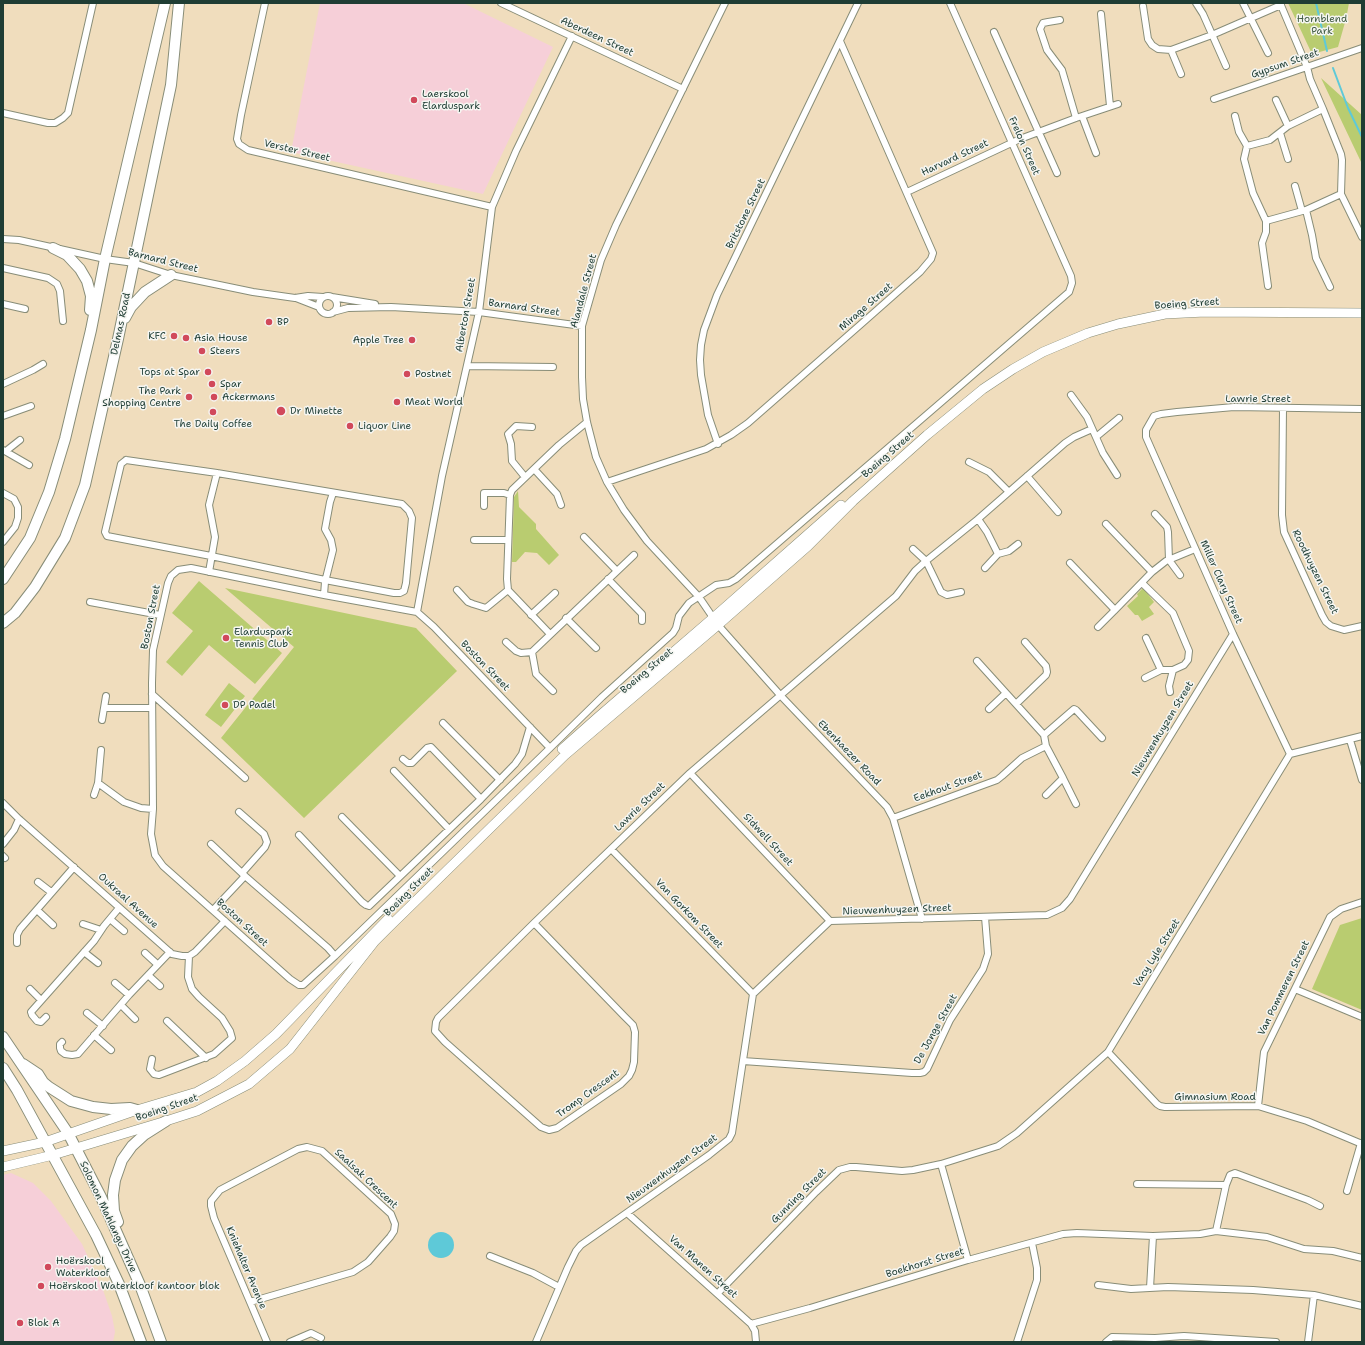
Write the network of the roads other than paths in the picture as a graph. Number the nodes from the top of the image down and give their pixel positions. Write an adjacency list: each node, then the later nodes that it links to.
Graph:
1 (93, 3): 32 (street)
2 (164, 3): 52 (main road)
3 (179, 3): 53 (main road, Delmas Road)
4 (265, 3): 46 (street, Verster Street)
5 (501, 3): 18 (street, Aberdeen Street)
6 (725, 3): 26 (street, Alandale Street)
7 (858, 3): 19 (street, Britstone Street)
8 (950, 3): 38 (street, Frelon Street)
9 (1196, 3): 17 (street)
10 (1244, 3): 14 (street)
11 (1280, 4): 14 (street); 24 (street)
12 (1143, 6): 21 (street)
13 (1101, 14): 30 (street)
14 (1251, 18): 17 (street); 22 (street)
15 (1060, 20): 34 (street)
16 (994, 32): 36 (street)
17 (1212, 35): 21 (street); 23 (street)
18 (572, 36): 26 (street, Aberdeen Street); 46 (street, Alberton Street)
19 (840, 41): 44 (street, Mirage Street); 89 (street, Britstone Street)
20 (1362, 48): 24 (street, Gypsum Street)
21 (1171, 50): 25 (street)
22 (1268, 53)
23 (1226, 66)
24 (1307, 67): 27 (street, Gypsum Street); 31 (street)
25 (1181, 74)
26 (683, 89): 70 (street, Alandale Street)
27 (1214, 99)
28 (1276, 100): 35 (street)
29 (1118, 104): 30 (street, Harvard Street)
30 (1110, 106): 34 (street, Harvard Street)
31 (1323, 109): 35 (street); 45 (street)
32 (3, 114)
33 (1235, 116): 39 (street)
34 (1079, 117): 36 (street, Harvard Street); 40 (street)
35 (1288, 126): 37 (street)
36 (1038, 132): 38 (street, Harvard Street); 42 (street)
37 (1280, 133): 39 (street); 41 (street)
38 (1012, 143): 44 (street, Harvard Street); 60 (street, Frelon Street)
39 (1247, 146): 48 (street)
40 (1096, 153)
41 (1288, 159)
42 (1057, 173)
43 (1295, 186): 47 (street)
44 (907, 192): 89 (street, Mirage Street)
45 (1341, 194): 47 (street); 49 (street)
46 (492, 207): 68 (street, Alberton Street)
47 (1304, 211): 48 (street); 57 (street)
48 (1266, 221): 56 (street)
49 (1362, 237)
50 (3, 239): 51 (street, Barnard Street)
51 (53, 248): 52 (street, Barnard Street); 71 (main road)
52 (105, 259): 53 (street, Barnard Street); 71 (main road)
53 (134, 263): 55 (street, Barnard Street); 72 (main road, Delmas Road)
54 (3, 268): 69 (street)
55 (171, 275): 61 (street, Barnard Street); 72 (main road)
56 (1268, 286)
57 (1330, 287)
58 (323, 297): 59 (street, Barnard Street); 61 (street, Barnard Street); 63 (street)
59 (332, 297): 64 (street, Barnard Street); 67 (street)
60 (1064, 297): 136 (street, Boeing Street)
61 (294, 298): 63 (street, Barnard Street)
62 (3, 304): 65 (street)
63 (319, 307): 67 (street, Barnard Street)
64 (390, 307): 67 (street, Barnard Street); 68 (street, Barnard Street)
65 (25, 309)
66 (1362, 311): 144 (main road, Boeing Street)
67 (333, 312)
68 (478, 312): 70 (street, Barnard Street); 74 (street, Alberton Street)
69 (63, 322)
70 (582, 326): 84 (street, Alandale Street)
71 (91, 330): 127 (main road)
72 (118, 339): 145 (main road, Delmas Road)
73 (43, 364): 76 (street)
74 (467, 366): 75 (street); 139 (street, Alberton Street)
75 (552, 367)
76 (3, 384)
77 (1071, 396): 86 (street)
78 (31, 406): 81 (street)
79 (1283, 408): 80 (street, Lawrie Street); 82 (street, Lawrie Street); 146 (street, Roodhuyzen Street)
80 (1362, 409)
81 (3, 416)
82 (1154, 416): 115 (street, Miller Clary Street)
83 (1119, 418): 87 (street)
84 (587, 422): 93 (street); 98 (street, Alandale Street)
85 (532, 427): 97 (street)
86 (1092, 429): 87 (street); 96 (street, Lawrie Street)
87 (1096, 437): 95 (street)
88 (20, 440): 90 (street)
89 (718, 444): 98 (street, Mirage Street)
90 (5, 450): 92 (street)
91 (969, 462): 99 (street)
92 (29, 465)
93 (534, 469): 97 (street); 103 (street)
94 (217, 473): 101 (street); 118 (street); 118 (street)
95 (1117, 475)
96 (1027, 476): 99 (street, Lawrie Street); 105 (street)
97 (526, 478): 102 (street)
98 (607, 482): 136 (street, Alandale Street)
99 (1009, 492): 107 (street, Lawrie Street)
100 (3, 493): 112 (street)
101 (333, 493): 129 (street); 129 (street)
102 (510, 495): 104 (street); 111 (street)
103 (561, 505)
104 (484, 506)
105 (1058, 512)
106 (1155, 514): 119 (street)
107 (978, 519): 116 (street); 120 (street, Lawrie Street)
108 (1106, 524): 125 (street)
109 (584, 537): 123 (street)
110 (474, 540): 111 (street)
111 (508, 540): 132 (street)
112 (3, 542)
113 (1018, 544): 116 (street)
114 (913, 549): 120 (street)
115 (1195, 549): 119 (street); 149 (street, Miller Clary Street)
116 (998, 554): 122 (street)
117 (634, 555): 123 (street)
118 (211, 556): 124 (street); 129 (street)
119 (1169, 560): 125 (street); 126 (street)
120 (926, 561): 134 (street); 164 (street, Lawrie Street)
121 (1070, 563): 138 (street)
122 (985, 568)
123 (617, 571): 128 (street)
124 (208, 572): 135 (street, Boston Street); 140 (street, Boston Street)
125 (1152, 572): 130 (street)
126 (1180, 576)
127 (3, 579)
128 (608, 579): 142 (street); 143 (street)
129 (325, 580): 135 (street)
130 (1142, 583): 138 (street); 157 (street)
131 (458, 590): 132 (street)
132 (508, 590): 141 (street)
133 (555, 592): 141 (street)
134 (961, 592)
135 (324, 595): 139 (street, Boston Street)
136 (698, 597): 144 (street, Alandale Street); 177 (street, Boeing Street)
137 (90, 602): 140 (street)
138 (1114, 610): 147 (street)
139 (417, 612): 171 (street, Boston Street)
140 (160, 615): 162 (street, Boston Street)
141 (531, 615): 148 (street)
142 (566, 618): 148 (street); 153 (street)
143 (642, 621)
144 (716, 621): 164 (street, Ebenhaezer Road); 258 (main road, Boeing Street); 259 (main road, Boeing Street)
145 (3, 623)
146 (1362, 626)
147 (1098, 628)
148 (550, 634): 154 (street)
149 (1233, 634): 179 (street, Miller Clary Street); 212 (street, Nieuwenhuyzen Street)
150 (1146, 638): 156 (street)
151 (506, 642): 154 (street)
152 (1024, 642): 165 (street)
153 (596, 648)
154 (532, 652): 159 (street)
155 (977, 661): 161 (street)
156 (1161, 670): 157 (street); 158 (street)
157 (1173, 670): 160 (street)
158 (1145, 678)
159 (553, 691)
160 (1170, 692)
161 (1006, 693): 165 (street); 168 (street)
162 (152, 694): 167 (street, Boston Street); 183 (street)
163 (106, 696): 166 (street)
164 (781, 696): 182 (street, Lawrie Street); 196 (street, Ebenhaezer Road)
165 (1016, 704): 172 (street)
166 (104, 708): 167 (street); 169 (street)
167 (152, 708): 193 (street, Boston Street)
168 (989, 709)
169 (102, 720)
170 (443, 723): 185 (street)
171 (530, 727): 177 (street, Boston Street); 185 (street)
172 (1044, 735): 174 (street); 176 (street)
173 (1362, 736): 175 (street)
174 (1102, 738)
175 (1350, 740): 179 (street); 186 (street)
176 (1046, 746): 184 (street); 196 (street, Eekhout Street)
177 (550, 748): 227 (street, Boeing Street)
178 (101, 750): 187 (street)
179 (1290, 754): 250 (street, Vacy Lyle Street)
180 (403, 759): 190 (street)
181 (394, 772): 198 (street)
182 (690, 773): 202 (street, Lawrie Street); 216 (street, Sidwell Street)
183 (245, 778)
184 (1063, 778): 189 (street); 192 (street)
185 (500, 780): 190 (street)
186 (1362, 780)
187 (98, 783): 188 (street); 193 (street)
188 (94, 795)
189 (1046, 795)
190 (481, 799): 198 (street)
191 (3, 803): 197 (street, Oukraal Avenue)
192 (1076, 804)
193 (153, 809): 211 (street, Boston Street)
194 (239, 812): 204 (street)
195 (342, 817): 205 (street)
196 (893, 818): 214 (street, Ebenhaezer Road)
197 (19, 819): 200 (street); 203 (street, Oukraal Avenue)
198 (449, 829): 205 (street)
199 (300, 835): 205 (street)
200 (3, 844)
201 (211, 844): 204 (street)
202 (611, 849): 217 (street, Lawrie Street); 236 (street, Van Gorkom Street)
203 (74, 867): 207 (street); 209 (street, Oukraal Avenue)
204 (243, 874): 211 (street); 227 (street)
205 (400, 876)
206 (38, 882): 207 (street)
207 (51, 892): 210 (street)
208 (1362, 902): 235 (street, Van Pommeren Street)
209 (119, 908): 213 (street); 224 (street, Oukraal Avenue)
210 (37, 910): 219 (street); 222 (street)
211 (213, 910): 215 (street, Boston Street)
212 (985, 917): 214 (street, Nieuwenhuyzen Street); 254 (street, De Jonge Street)
213 (110, 919): 220 (street); 221 (street)
214 (922, 919): 216 (street, Nieuwenhuyzen Street)
215 (225, 921): 226 (street); 232 (street, Boston Street)
216 (830, 921): 236 (street, Nieuwenhuyzen Street)
217 (534, 923): 253 (street, Lawrie Street); 253 (street, Tromp Crescent)
218 (83, 924): 220 (street)
219 (53, 925)
220 (101, 930): 223 (street)
221 (124, 931)
222 (17, 943)
223 (84, 952): 228 (street); 238 (street)
224 (170, 952): 226 (street, Oukraal Avenue); 229 (street)
225 (145, 953): 229 (street)
226 (189, 956): 251 (street)
227 (335, 956): 232 (street, Boeing Street)
228 (98, 964)
229 (157, 964): 230 (street)
230 (148, 975): 233 (street); 237 (street)
231 (115, 983): 237 (street)
232 (307, 983)
233 (160, 986)
234 (30, 989): 238 (street)
235 (1295, 989): 242 (street); 257 (street, Van Pommeren Street)
236 (753, 994): 254 (street, Nieuwenhuyzen Street)
237 (129, 995): 239 (street)
238 (41, 1000): 241 (street)
239 (121, 1005): 243 (street); 245 (street)
240 (87, 1013): 245 (street)
241 (46, 1017)
242 (1362, 1017)
243 (135, 1019)
244 (167, 1021): 251 (street)
245 (103, 1026): 246 (street)
246 (94, 1035): 248 (street); 249 (street)
247 (3, 1037): 255 (main road, Solomon Mahlangu Drive)
248 (62, 1042)
249 (110, 1050)
250 (1108, 1052): 257 (street, Gimnasium Road); 266 (street, Vacy Lyle Street)
251 (206, 1058): 252 (street)
252 (152, 1059)
253 (463, 1059)
254 (744, 1061): 273 (street, Nieuwenhuyzen Street)
255 (20, 1062): 258 (main road); 260 (main road, Solomon Mahlangu Drive)
256 (3, 1068): 261 (main road, Solomon Mahlangu Drive)
257 (1258, 1106): 262 (street, Gimnasium Road)
258 (137, 1110): 260 (main road, Boeing Street)
259 (166, 1121): 263 (main road, Boeing Street); 280 (main road)
260 (68, 1133): 261 (main road, Boeing Street); 263 (main road, Solomon Mahlangu Drive)
261 (45, 1142): 264 (main road, Boeing Street); 265 (main road, Solomon Mahlangu Drive)
262 (1361, 1144): 270 (street)
263 (76, 1149): 265 (main road, Boeing Street); 280 (main road, Solomon Mahlangu Drive)
264 (3, 1151)
265 (53, 1155): 267 (main road, Boeing Street); 291 (main road, Solomon Mahlangu Drive)
266 (941, 1164): 279 (street); 284 (street, Gunning Street)
267 (3, 1167)
268 (1136, 1184): 269 (street)
269 (1226, 1185): 272 (street); 274 (street)
270 (1347, 1191)
271 (212, 1201): 286 (street, Kniehalter Avenue); 286 (street, Saalsak Crescent)
272 (1320, 1206)
273 (627, 1213): 282 (street, Nieuwenhuyzen Street); 284 (street, Van Manen Street)
274 (1216, 1231): 275 (street, Boekhorst Street); 278 (street, Boekhorst Street)
275 (1153, 1236): 276 (street, Boekhorst Street); 283 (street)
276 (1032, 1243): 279 (street, Boekhorst Street); 297 (street)
277 (490, 1256): 282 (street)
278 (1362, 1258)
279 (968, 1260): 288 (street, Boekhorst Street)
280 (140, 1285): 292 (main road, Solomon Mahlangu Drive)
281 (1098, 1286): 283 (street)
282 (559, 1288): 295 (street, Nieuwenhuyzen Street)
283 (1150, 1288): 285 (street)
284 (718, 1293): 288 (street, Van Manen Street)
285 (1314, 1295): 287 (street); 300 (street)
286 (250, 1302): 293 (street, Kniehalter Avenue)
287 (1362, 1306)
288 (751, 1324): 296 (street)
289 (321, 1338): 294 (street)
290 (1184, 1339): 298 (street); 299 (street)
291 (141, 1342)
292 (161, 1342)
293 (267, 1342)
294 (290, 1342)
295 (536, 1342)
296 (756, 1342)
297 (1017, 1342)
298 (1106, 1342)
299 (1276, 1342)
300 (1308, 1342)

